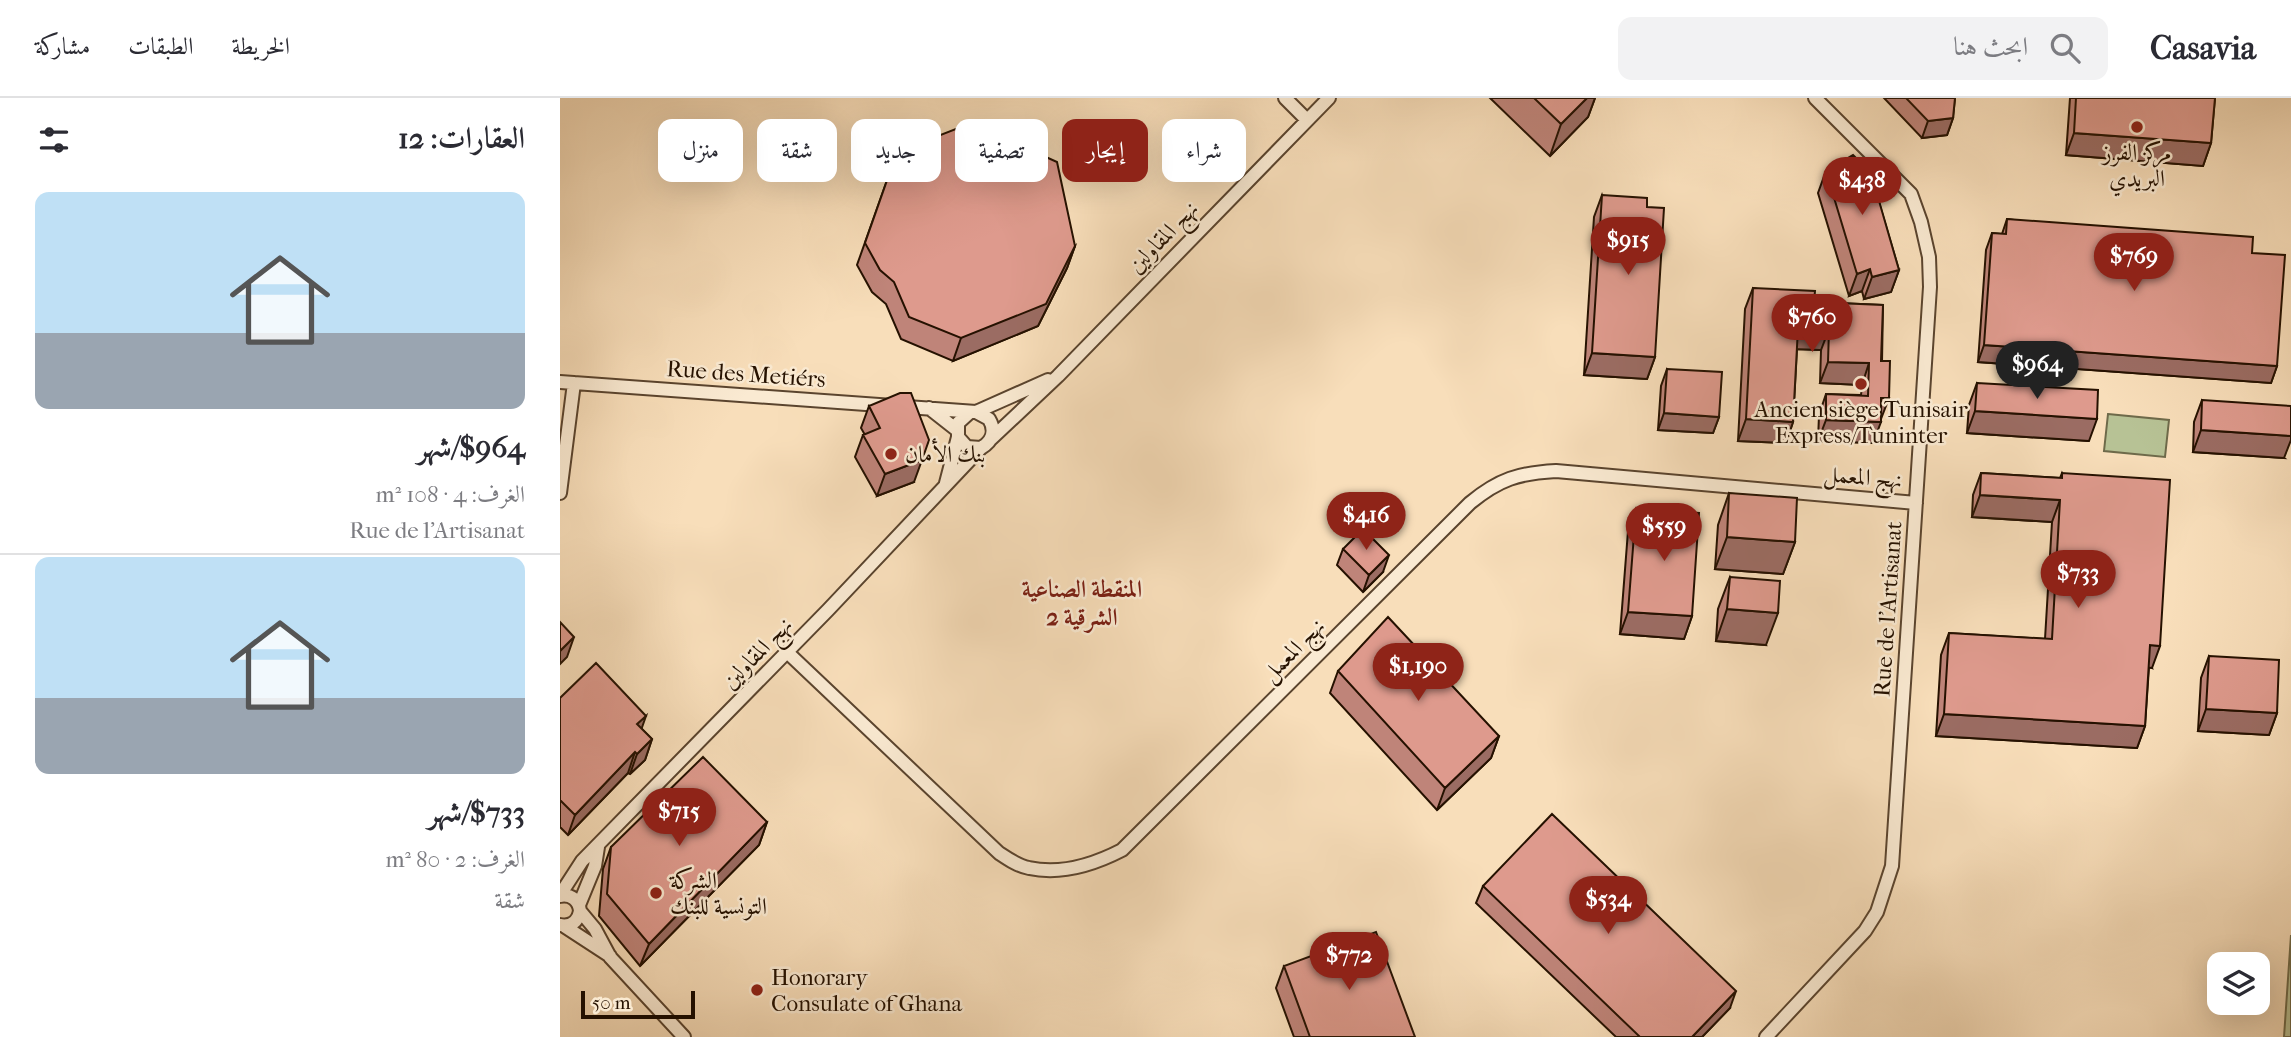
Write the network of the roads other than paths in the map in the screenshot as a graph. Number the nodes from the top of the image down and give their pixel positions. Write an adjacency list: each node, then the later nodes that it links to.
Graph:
1 (1285, 98): 4 (street)
2 (1329, 98): 4 (street, نهج المقاولين)
3 (1815, 98): 15 (street, Rue de l'Artisanat)
4 (1307, 120): 5 (street, نهج المقاولين)
5 (1058, 376): 9 (street, نهج المقاولين); 11 (street, نهج المقاولين)
6 (560, 382): 7 (street, Rue des Metiérs)
7 (574, 383): 8 (street, Rue des Metiérs); 14 (street)
8 (928, 408): 9 (street, Rue des Metiérs); 10 (street)
9 (973, 413): 10 (street); 11 (street)
10 (957, 433): 12 (street); 13 (street, نهج المقاولين)
11 (992, 439): 12 (street)
12 (981, 448): 13 (street, نهج المقاولين)
13 (945, 487): 16 (street, نهج المقاولين)
14 (560, 492)
15 (1916, 503): 16 (street, نهج المعمل); 23 (street, Rue de l'Artisanat)
16 (787, 652): 17 (street, نهج المقاولين)
17 (598, 846): 18 (street, نهج المقاولين); 19 (street, نهج المقاولين)
18 (560, 895): 19 (street)
19 (580, 908): 20 (street); 21 (street)
20 (562, 926): 21 (street)
21 (610, 957): 22 (street)
22 (684, 1037)
23 (1766, 1037)

